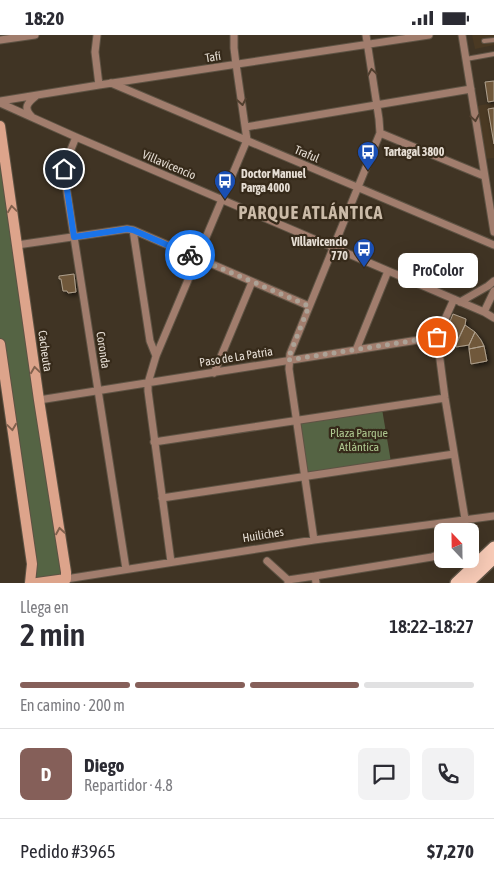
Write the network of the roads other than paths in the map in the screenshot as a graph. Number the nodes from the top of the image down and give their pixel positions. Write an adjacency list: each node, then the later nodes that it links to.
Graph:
1 (35, 35): 7 (street)
2 (97, 35): 15 (street)
3 (234, 35): 13 (street)
4 (366, 35): 10 (street)
5 (429, 35): 10 (street, Tafí)
6 (462, 35): 12 (street)
7 (0, 40)
8 (494, 40): 9 (lane)
9 (484, 41)
10 (367, 45): 13 (street, Tafí); 19 (street, one-way to 10)
11 (494, 54): 12 (lane)
12 (466, 59): 16 (street)
13 (236, 65): 14 (street, Tafí); 22 (street, one-way to 22)
14 (111, 83): 15 (street, Tafí); 25 (street, Traful)
15 (99, 85): 17 (street, Tafí)
16 (471, 89): 19 (street); 26 (street, one-way to 26)
17 (37, 95): 18 (street, Tafí); 20 (street)
18 (0, 102): 20 (street, Villavicencio)
19 (377, 104): 22 (street); 23 (street)
20 (32, 118): 24 (street, Villavicencio)
21 (0, 126): 32 (street, Cacheuta, one-way to 21)
22 (246, 127): 25 (street)
23 (380, 133): 26 (street); 27 (street)
24 (76, 137): 28 (street, Villavicencio); 31 (street, Coronda)
25 (248, 140): 27 (street, Traful); 28 (street)
26 (484, 176): 30 (street)
27 (358, 187): 33 (street, Traful); 34 (street)
28 (222, 200): 34 (street, Villavicencio); 35 (street)
29 (133, 230): 31 (street); 35 (street); 47 (street)
30 (494, 232)
31 (74, 237): 32 (street); 51 (street, Coronda)
32 (17, 245): 53 (street, Cacheuta, one-way to 32)
33 (494, 245)
34 (333, 248): 36 (street, Villavicencio); 41 (street)
35 (198, 258): 38 (street); 47 (street)
36 (388, 271): 40 (street, Villavicencio); 46 (street)
37 (494, 281): 40 (street)
38 (252, 282): 41 (street); 49 (street)
39 (494, 291): 42 (street)
40 (457, 300): 42 (street, Villavicencio); 44 (street)
41 (309, 306): 48 (street)
42 (484, 312): 43 (street, Villavicencio)
43 (494, 318)
44 (437, 337): 46 (street, Paso de La Patria); 52 (street)
45 (0, 344): 54 (street)
46 (356, 350): 48 (street, Paso de La Patria)
47 (156, 356): 50 (street)
48 (288, 360): 49 (street, Paso de La Patria); 55 (street)
49 (214, 373): 50 (street, Paso de La Patria)
50 (148, 383): 51 (street, Paso de La Patria); 56 (street)
51 (98, 391): 53 (street, Paso de La Patria); 69 (street, Coronda)
52 (445, 398): 55 (street); 57 (street)
53 (39, 400): 71 (street, Cacheuta, one-way to 53)
54 (4, 406): 73 (street, one-way to 73)
55 (296, 420): 56 (street); 58 (street)
56 (154, 442): 59 (street)
57 (454, 454): 58 (street); 61 (street)
58 (304, 477): 59 (street); 63 (street)
59 (162, 498): 68 (street)
60 (494, 516): 61 (street, Huiliches)
61 (466, 519): 62 (street); 63 (street, Huiliches)
62 (467, 523)
63 (314, 540): 68 (street, Huiliches)
64 (494, 547): 75 (main road)
65 (434, 556): 70 (street)
66 (494, 558): 76 (main road)
67 (267, 561): 72 (street)
68 (171, 562): 69 (street, Huiliches)
69 (126, 569): 71 (street, Huiliches)
70 (315, 579): 72 (street)
71 (70, 581): 74 (street, Huiliches)
72 (288, 581)
73 (30, 583)
74 (37, 583)
75 (456, 583)
76 (468, 583)

